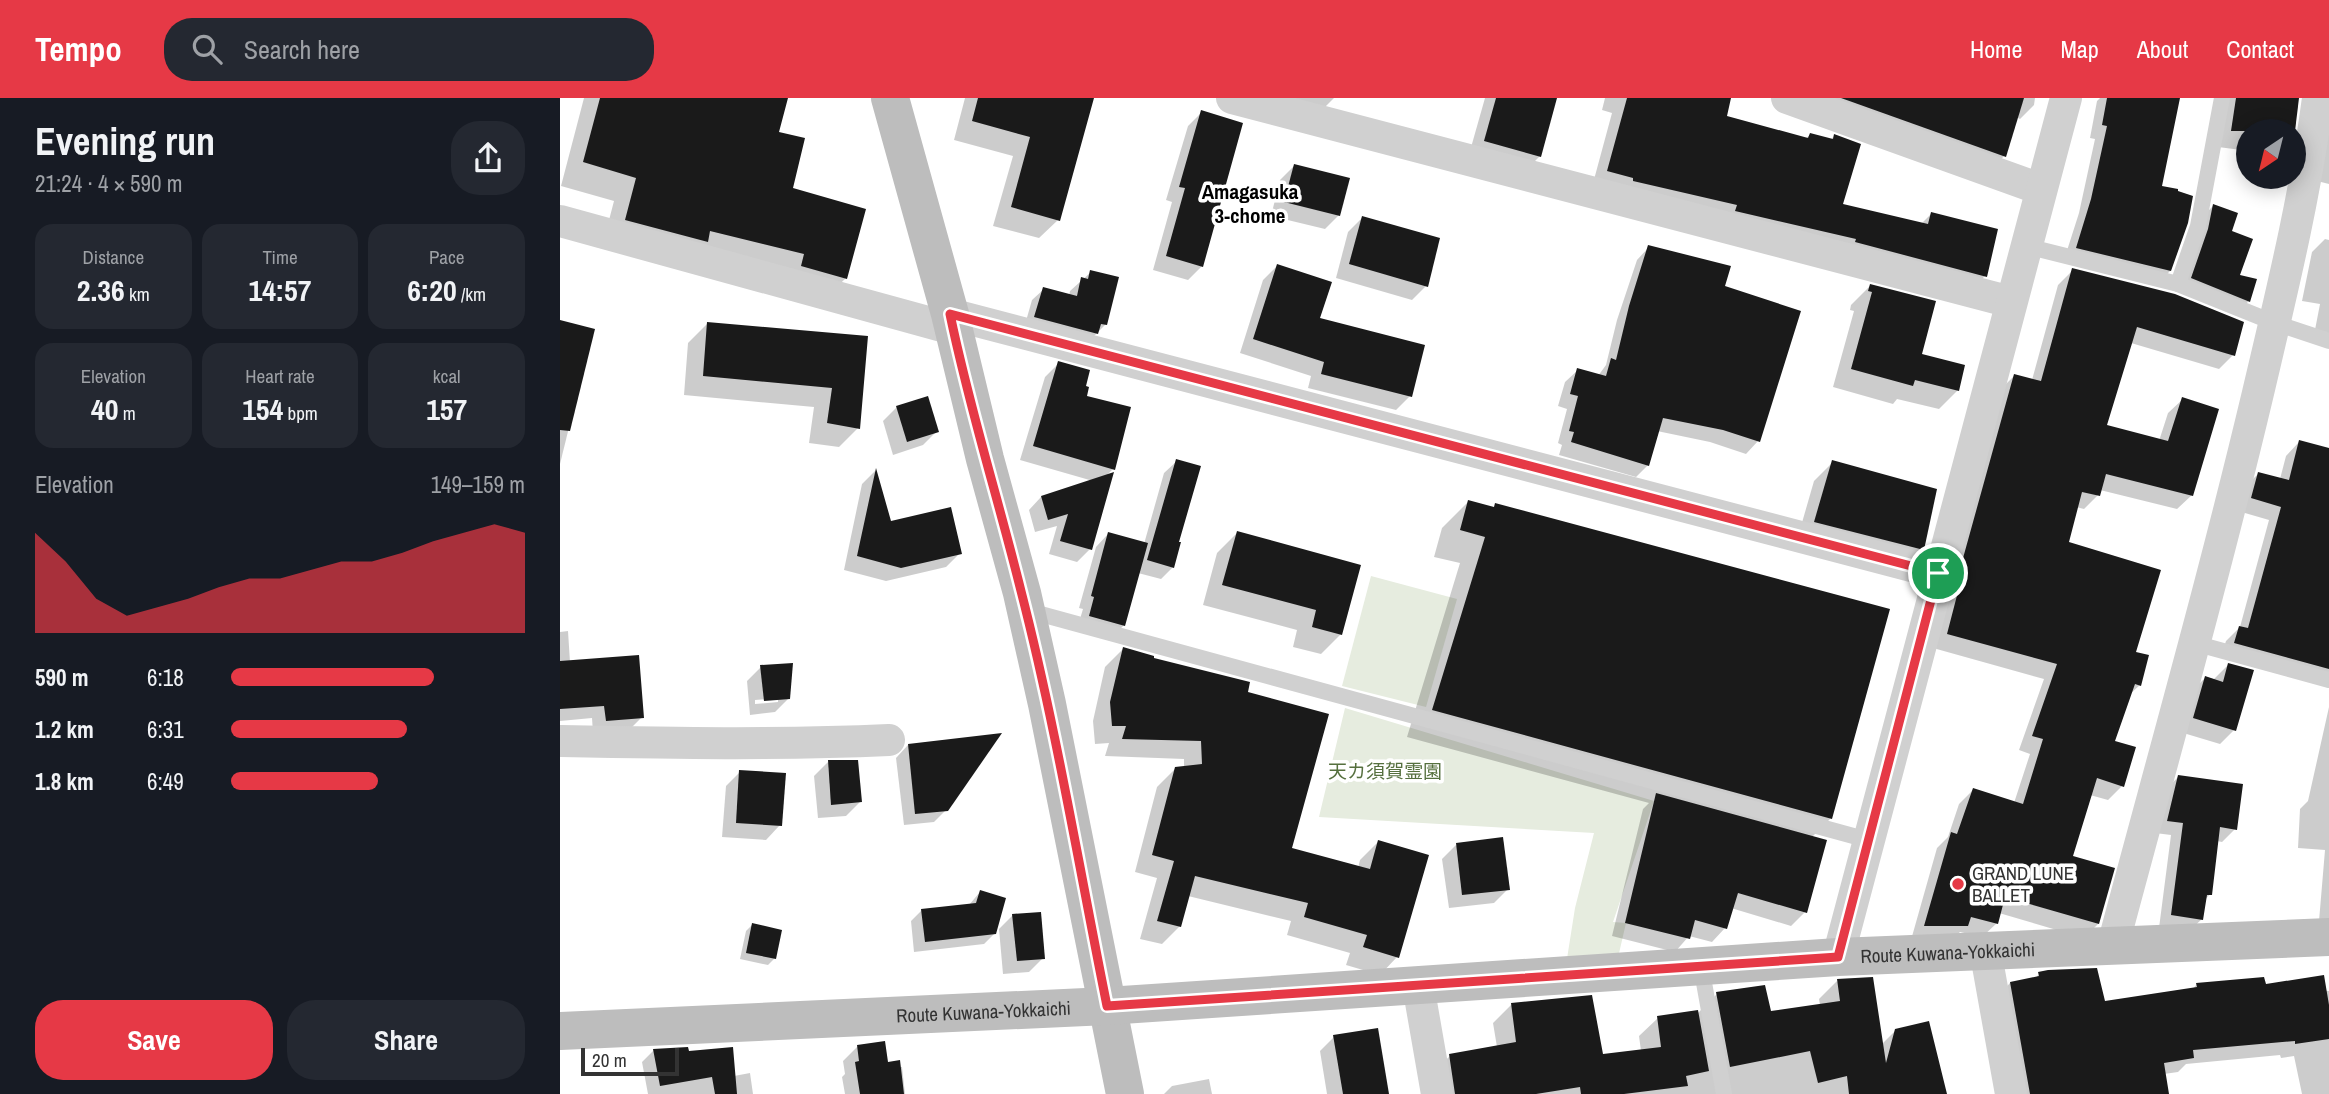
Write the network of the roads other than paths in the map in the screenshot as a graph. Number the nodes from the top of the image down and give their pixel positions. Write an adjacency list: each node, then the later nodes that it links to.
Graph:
1 (890, 98): 12 (main road)
2 (1232, 98): 11 (street)
3 (1787, 98): 7 (street)
4 (2066, 98): 7 (street)
5 (2222, 98): 10 (lane)
6 (2318, 98): 13 (street)
7 (2040, 189): 9 (street)
8 (560, 221): 12 (street)
9 (2026, 246): 10 (lane); 11 (street)
10 (2178, 284): 13 (lane)
11 (2011, 302): 15 (street)
12 (952, 321): 15 (street); 16 (main road)
13 (2275, 323): 14 (lane); 17 (street)
14 (2329, 341)
15 (1938, 573): 21 (street)
16 (1026, 610): 21 (lane); 28 (main road)
17 (2194, 643): 18 (lane); 23 (street)
18 (2329, 680)
19 (889, 740): 20 (street)
20 (560, 741)
21 (1868, 840): 25 (street)
22 (2329, 937): 23 (main road, Route Kuwana-Yokkaichi)
23 (2113, 945): 24 (main road, Route Kuwana-Yokkaichi)
24 (1985, 949): 25 (main road, Route Kuwana-Yokkaichi); 33 (street)
25 (1838, 957): 26 (main road, Route Kuwana-Yokkaichi)
26 (1701, 965): 27 (main road, Route Kuwana-Yokkaichi); 32 (lane)
27 (1418, 985): 28 (main road, Route Kuwana-Yokkaichi); 31 (street)
28 (1107, 1006): 29 (main road, Route Kuwana-Yokkaichi); 30 (main road)
29 (560, 1031)
30 (1125, 1094)
31 (1437, 1094)
32 (1724, 1094)
33 (2011, 1094)

